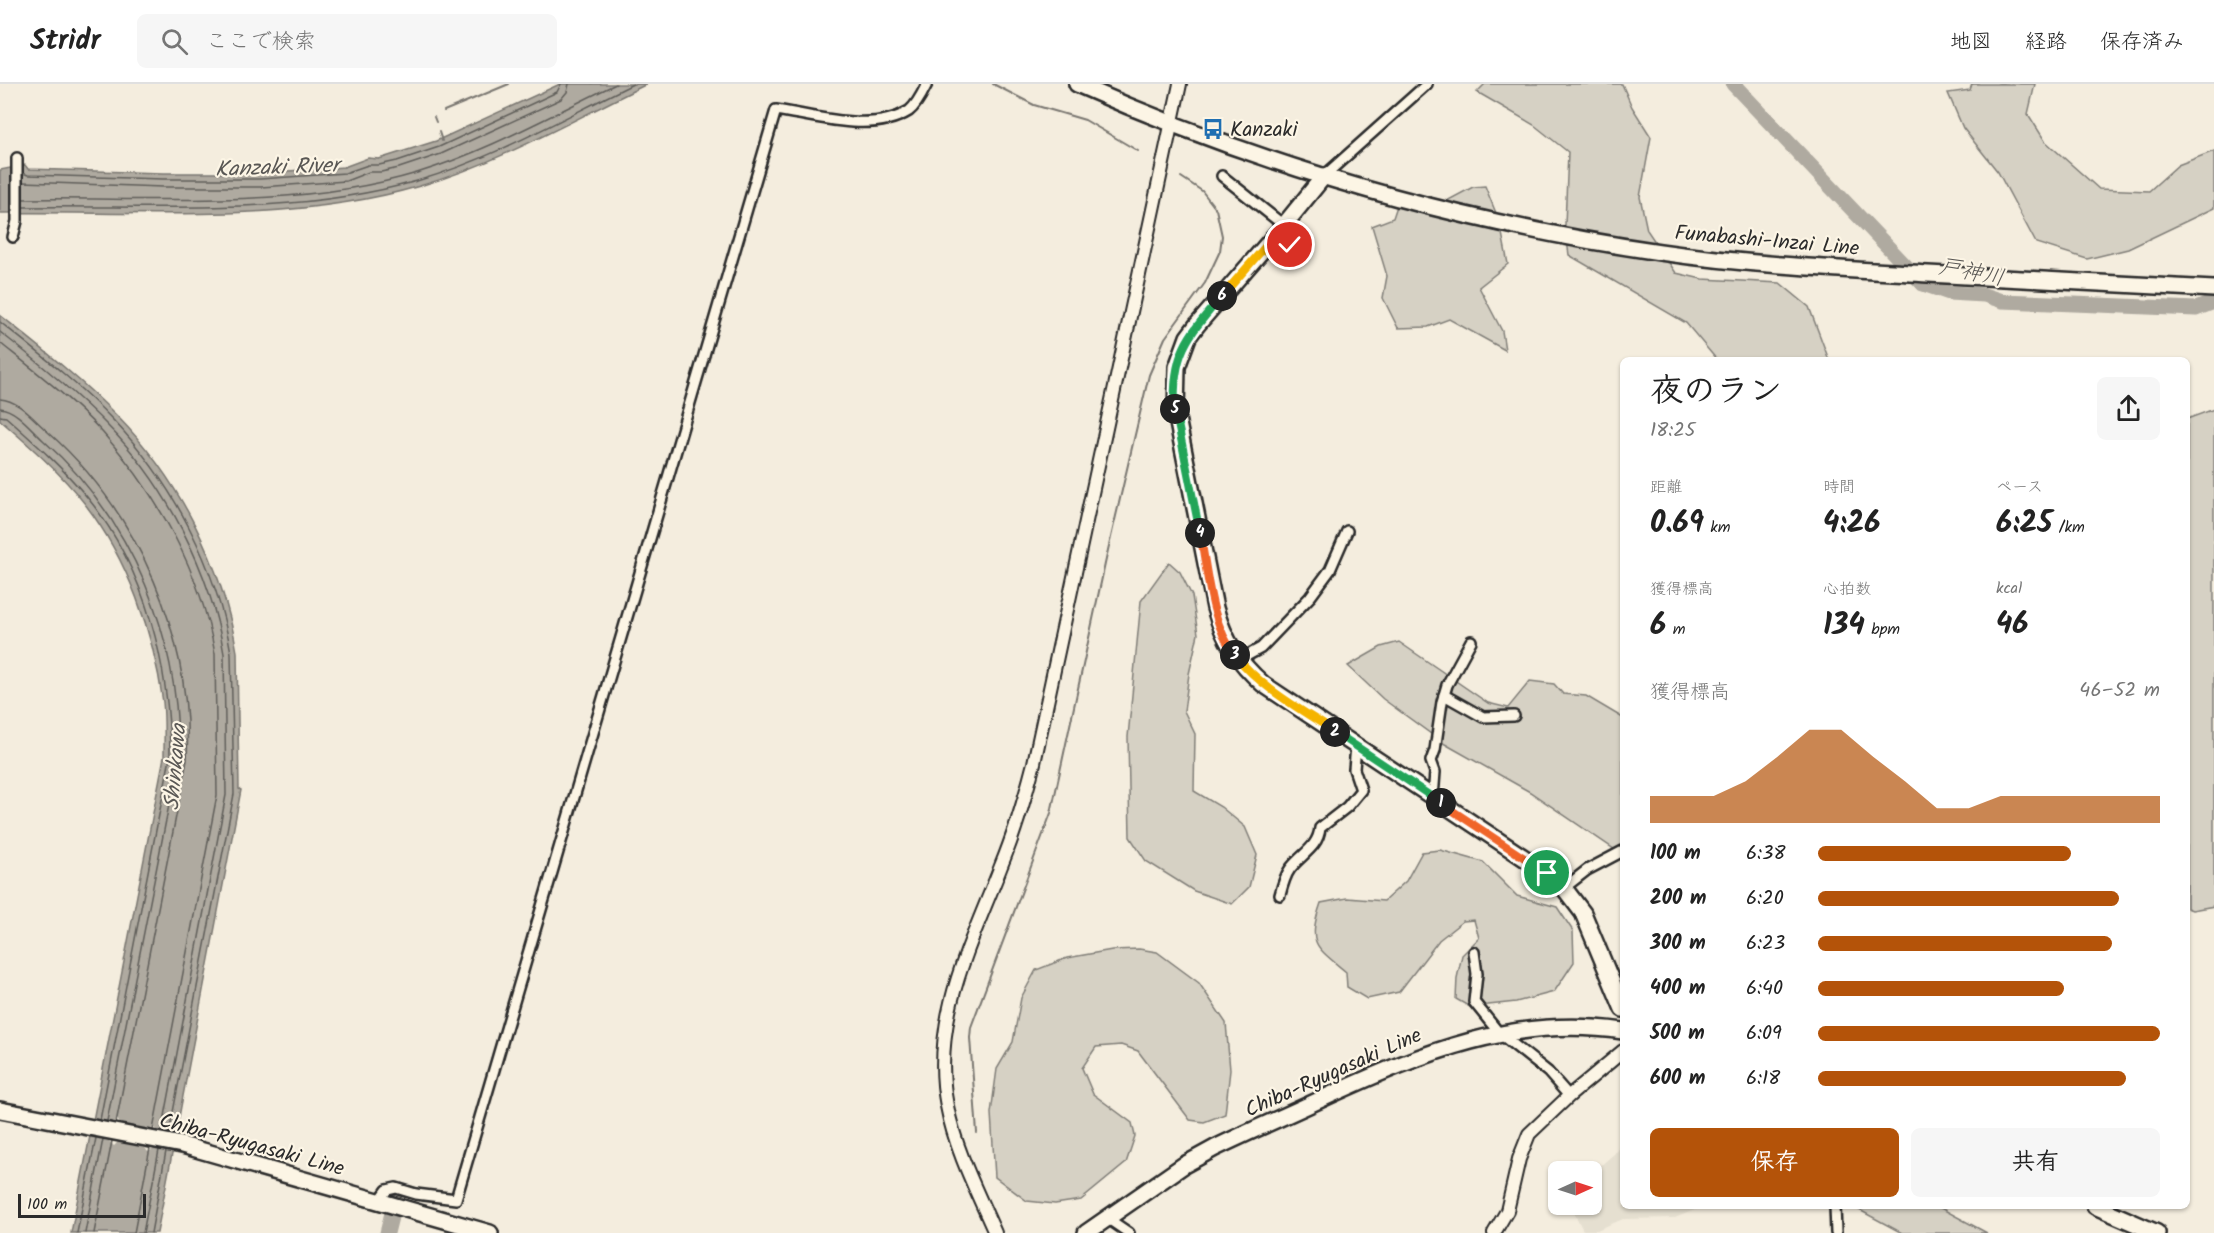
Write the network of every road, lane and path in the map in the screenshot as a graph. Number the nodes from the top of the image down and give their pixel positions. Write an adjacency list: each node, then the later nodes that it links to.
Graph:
1 (927, 84): 30 (street)
2 (1077, 84): 5 (main road)
3 (1180, 84): 5 (street)
4 (1427, 84): 8 (street)
5 (1172, 123): 8 (main road); 35 (street)
6 (17, 158): 10 (street)
7 (1222, 176): 9 (street)
8 (1324, 176): 9 (main road); 12 (main road, Funabashi-Inzai Line)
9 (1285, 224): 11 (street); 15 (main road)
10 (13, 237)
11 (1287, 249)
12 (2214, 289)
13 (1347, 531): 15 (street)
14 (1471, 641): 16 (street)
15 (1239, 660): 18 (main road)
16 (1444, 695): 17 (street); 19 (street)
17 (1514, 716)
18 (1356, 746): 19 (main road); 22 (street)
19 (1433, 798): 21 (main road)
20 (1620, 852): 21 (street)
21 (1564, 888): 24 (main road)
22 (1280, 896)
23 (1474, 952): 26 (street)
24 (1620, 1002)
25 (1620, 1031): 26 (main road, Chiba-Ryugasaki Line)
26 (1499, 1033): 28 (street); 33 (main road, Chiba-Ryugasaki Line)
27 (1620, 1054): 28 (street)
28 (1569, 1096): 38 (street)
29 (0, 1110): 30 (main road, Chiba-Ryugasaki Line)
30 (389, 1203): 34 (main road, Chiba-Ryugasaki Line)
31 (1834, 1209): 39 (street)
32 (2102, 1209): 40 (main road)
33 (1107, 1218): 36 (main road, Chiba-Ryugasaki Line); 37 (street)
34 (490, 1233)
35 (995, 1233)
36 (1086, 1233)
37 (1129, 1233)
38 (1494, 1233)
39 (1836, 1233)
40 (2157, 1233)

